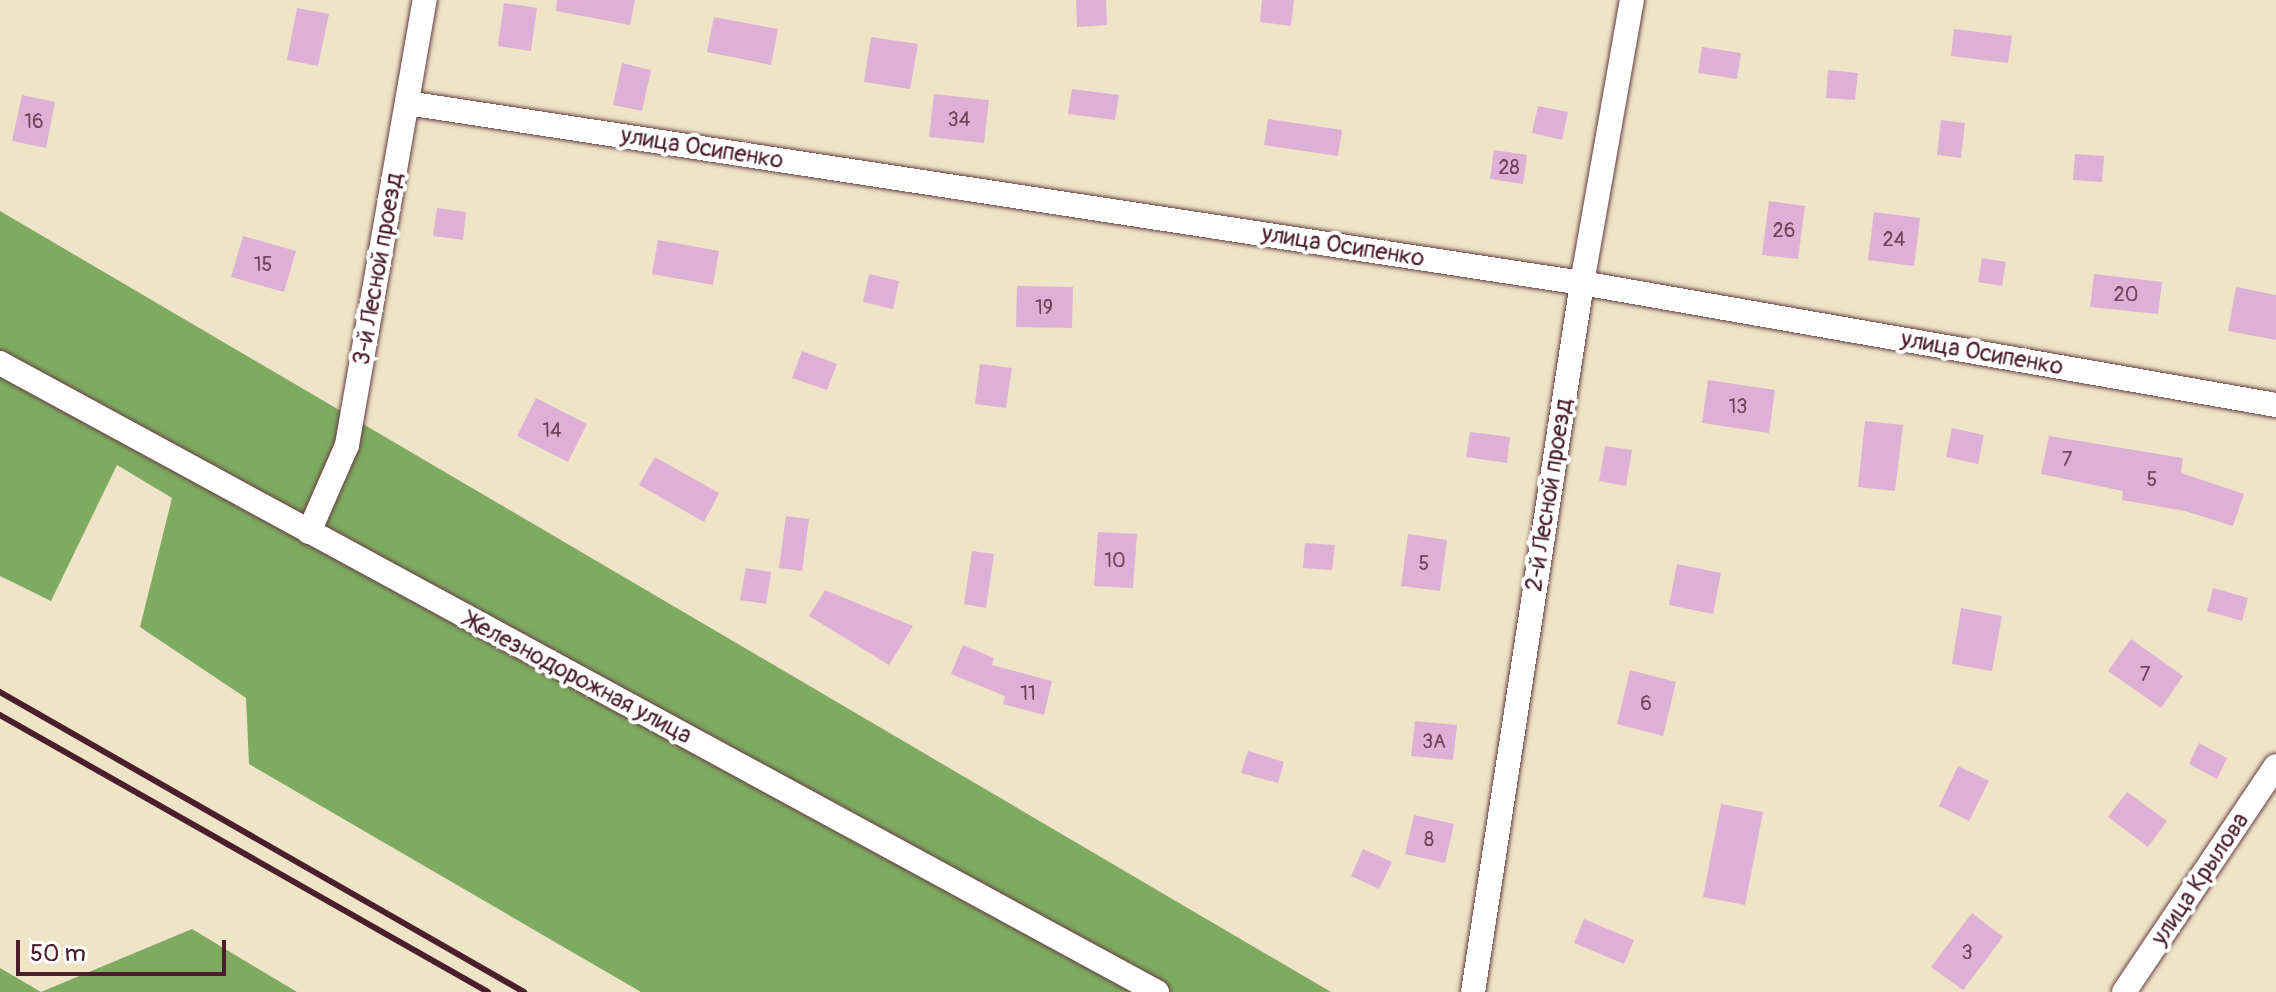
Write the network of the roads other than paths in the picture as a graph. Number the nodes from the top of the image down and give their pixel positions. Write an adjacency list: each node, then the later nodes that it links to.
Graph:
1 (425, 0): 3 (street, 3-й Лесной проезд)
2 (1632, 0): 4 (street, 2-й Лесной проезд)
3 (407, 103): 4 (street, улица Осипенко); 7 (street, 3-й Лесной проезд)
4 (1582, 283): 6 (street, улица Осипенко); 10 (street, 2-й Лесной проезд)
5 (0, 363): 7 (street, Железнодорожная улица)
6 (2276, 405)
7 (309, 532): 9 (street, Железнодорожная улица)
8 (2276, 766): 11 (street, улица Крылова)
9 (1157, 992)
10 (1473, 992)
11 (2124, 992)

